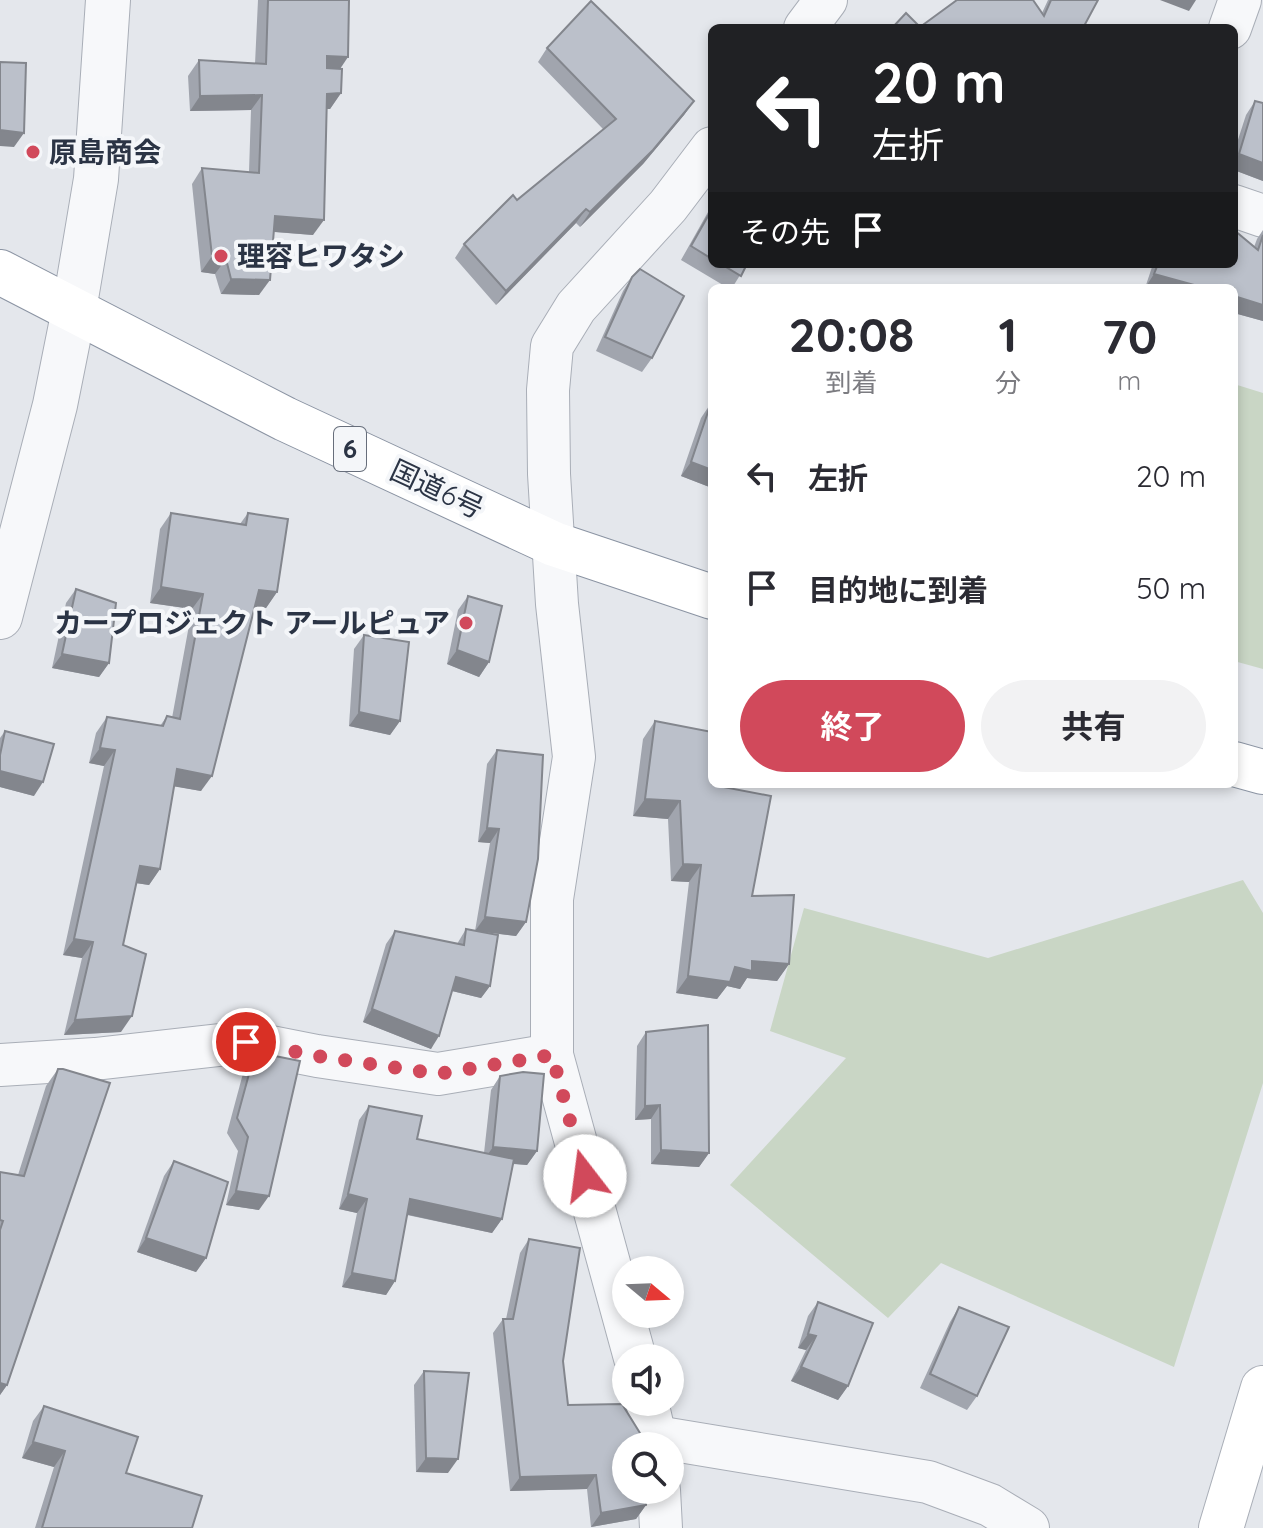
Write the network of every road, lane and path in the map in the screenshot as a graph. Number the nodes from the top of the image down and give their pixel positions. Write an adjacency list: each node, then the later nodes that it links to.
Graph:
1 (108, 0): 10 (street)
2 (826, 0): 4 (street)
3 (1240, 0): 5 (street)
4 (808, 24)
5 (1231, 24)
6 (708, 153): 11 (street)
7 (1238, 207): 8 (street)
8 (1263, 216)
9 (0, 272): 10 (main road, 国道6号 / 6)
10 (74, 310): 11 (main road, 国道6号 / 6); 13 (street)
11 (554, 544): 12 (main road, 国道6号 / 6); 16 (street)
12 (708, 596)
13 (0, 617)
14 (1238, 765): 15 (main road)
15 (1263, 772)
16 (552, 1055): 17 (street); 18 (street)
17 (0, 1065)
18 (631, 1344)
19 (1263, 1388): 24 (main road)
20 (653, 1428): 23 (street)
21 (660, 1504): 22 (street)
22 (661, 1528)
23 (1028, 1528)
24 (1221, 1528)

